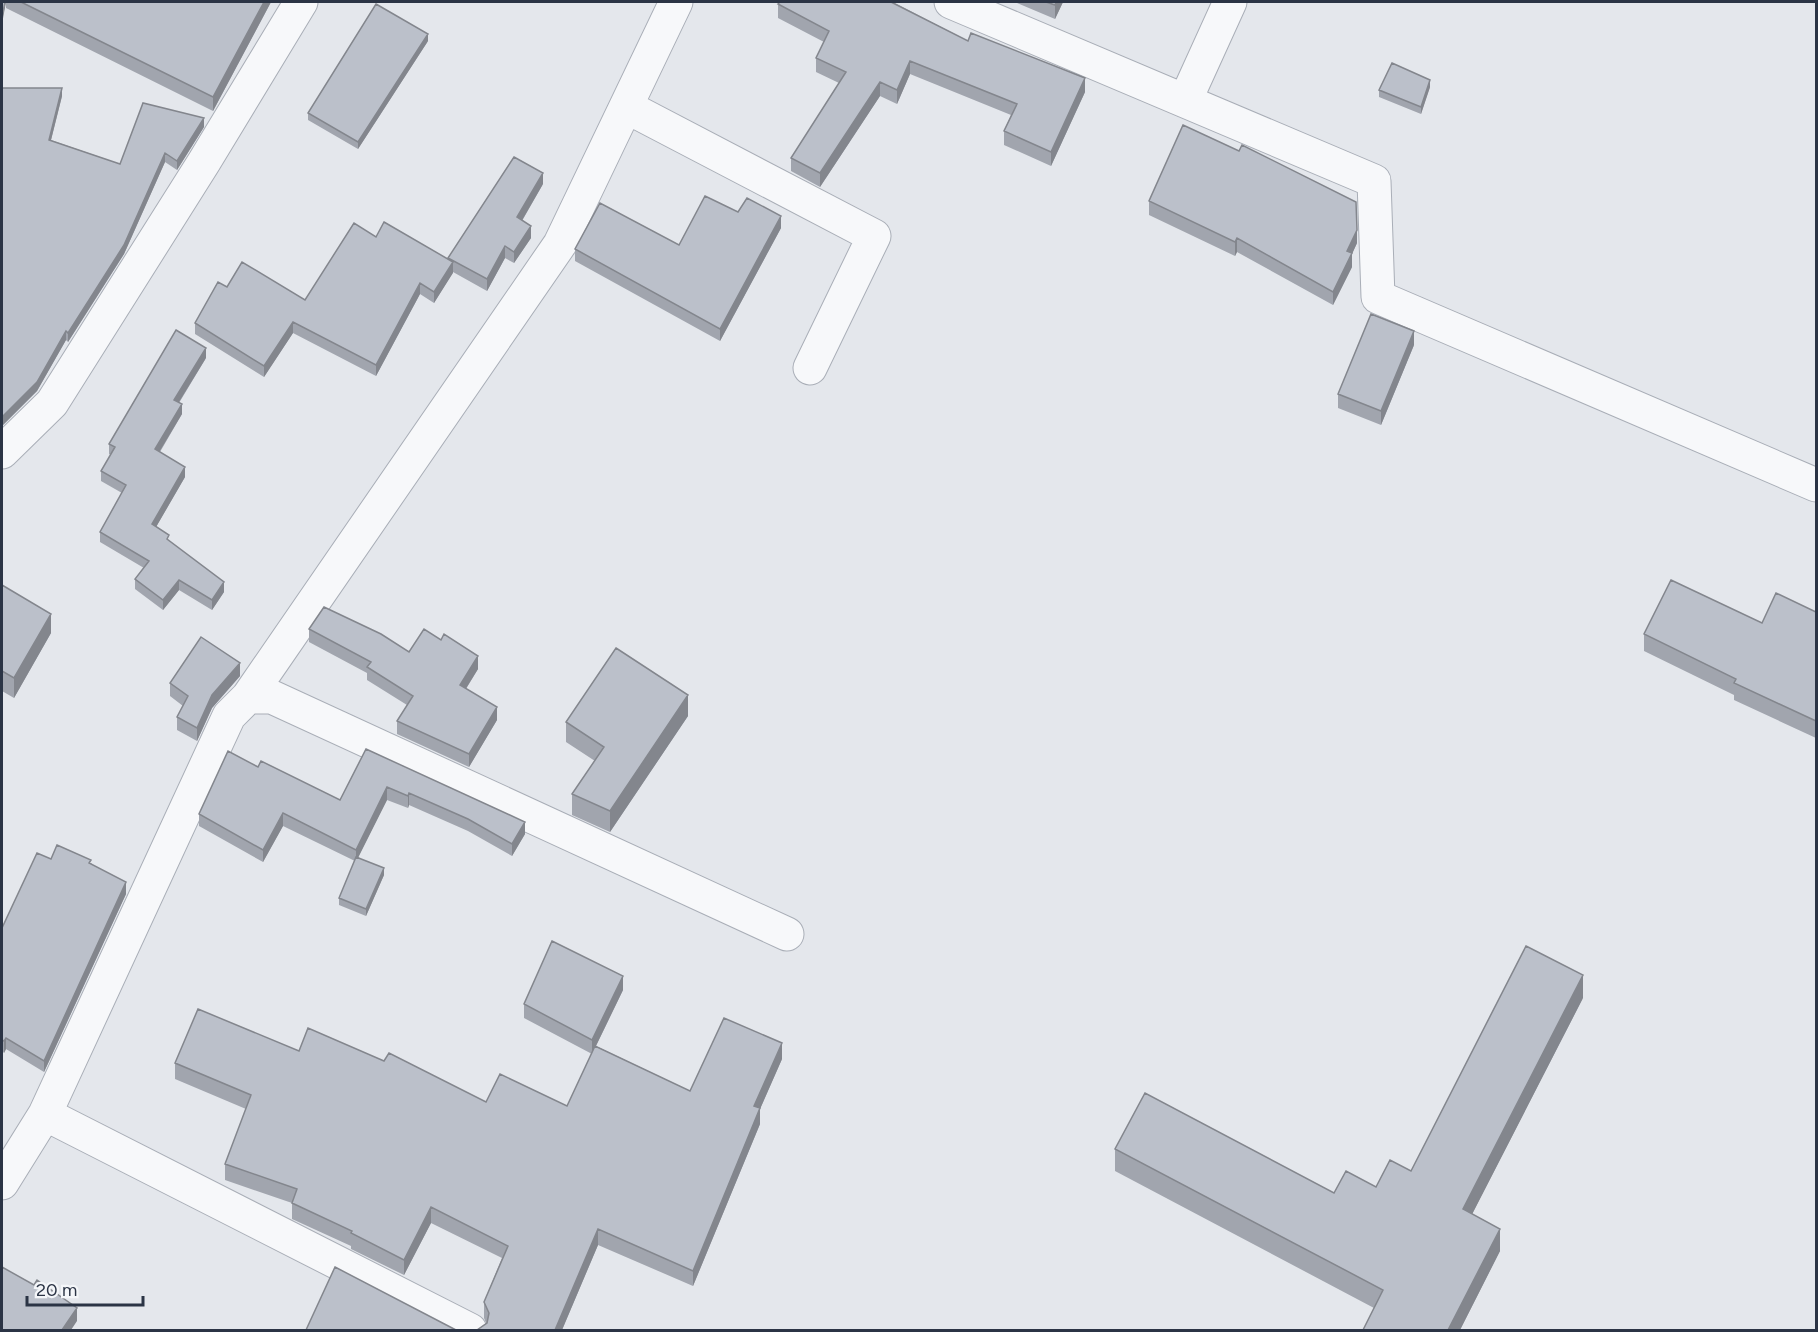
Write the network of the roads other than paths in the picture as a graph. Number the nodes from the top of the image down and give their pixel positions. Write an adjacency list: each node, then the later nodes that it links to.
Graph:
1 (301, 2): 9 (street)
2 (676, 2): 7 (street)
3 (951, 2): 5 (street)
4 (1230, 2): 6 (street)
5 (986, 8): 6 (street)
6 (1185, 101): 10 (street)
7 (627, 107): 8 (street); 11 (street)
8 (810, 368)
9 (2, 452)
10 (1816, 485)
11 (248, 697): 12 (street); 13 (street)
12 (787, 934)
13 (45, 1114): 14 (street); 15 (street)
14 (2, 1183)
15 (470, 1330)

